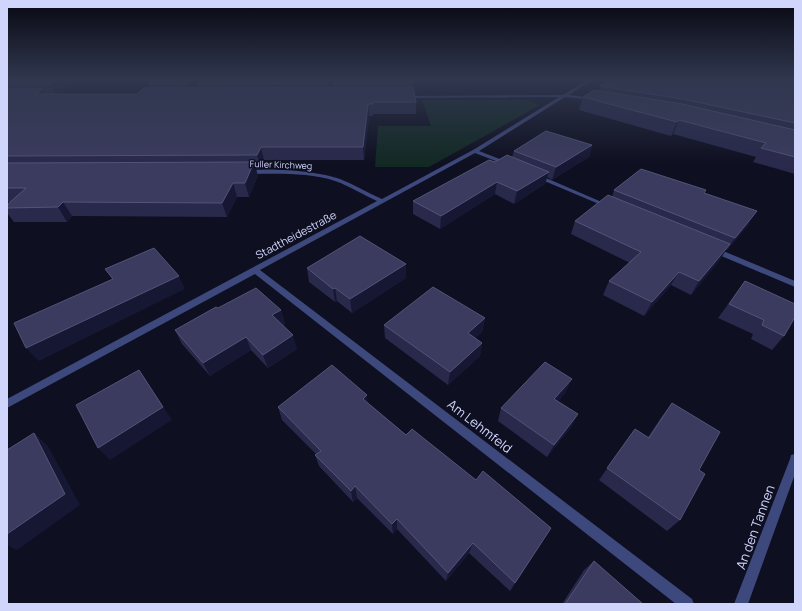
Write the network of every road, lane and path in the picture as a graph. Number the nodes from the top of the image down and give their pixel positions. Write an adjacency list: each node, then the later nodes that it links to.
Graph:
1 (546, 108): 2 (street, Stadtheidestraße)
2 (475, 151): 3 (street); 6 (street, Stadtheidestraße)
3 (516, 168)
4 (238, 172): 6 (street, Fuller Kirchweg)
5 (531, 174): 7 (street)
6 (382, 202): 9 (street, Stadtheidestraße)
7 (611, 207)
8 (707, 247): 10 (street)
9 (255, 270): 11 (street, Stadtheidestraße); 13 (street, Am Lehmfeld)
10 (795, 284)
11 (7, 404)
12 (795, 459): 14 (street, An den Tannen)
13 (687, 604)
14 (741, 604)

